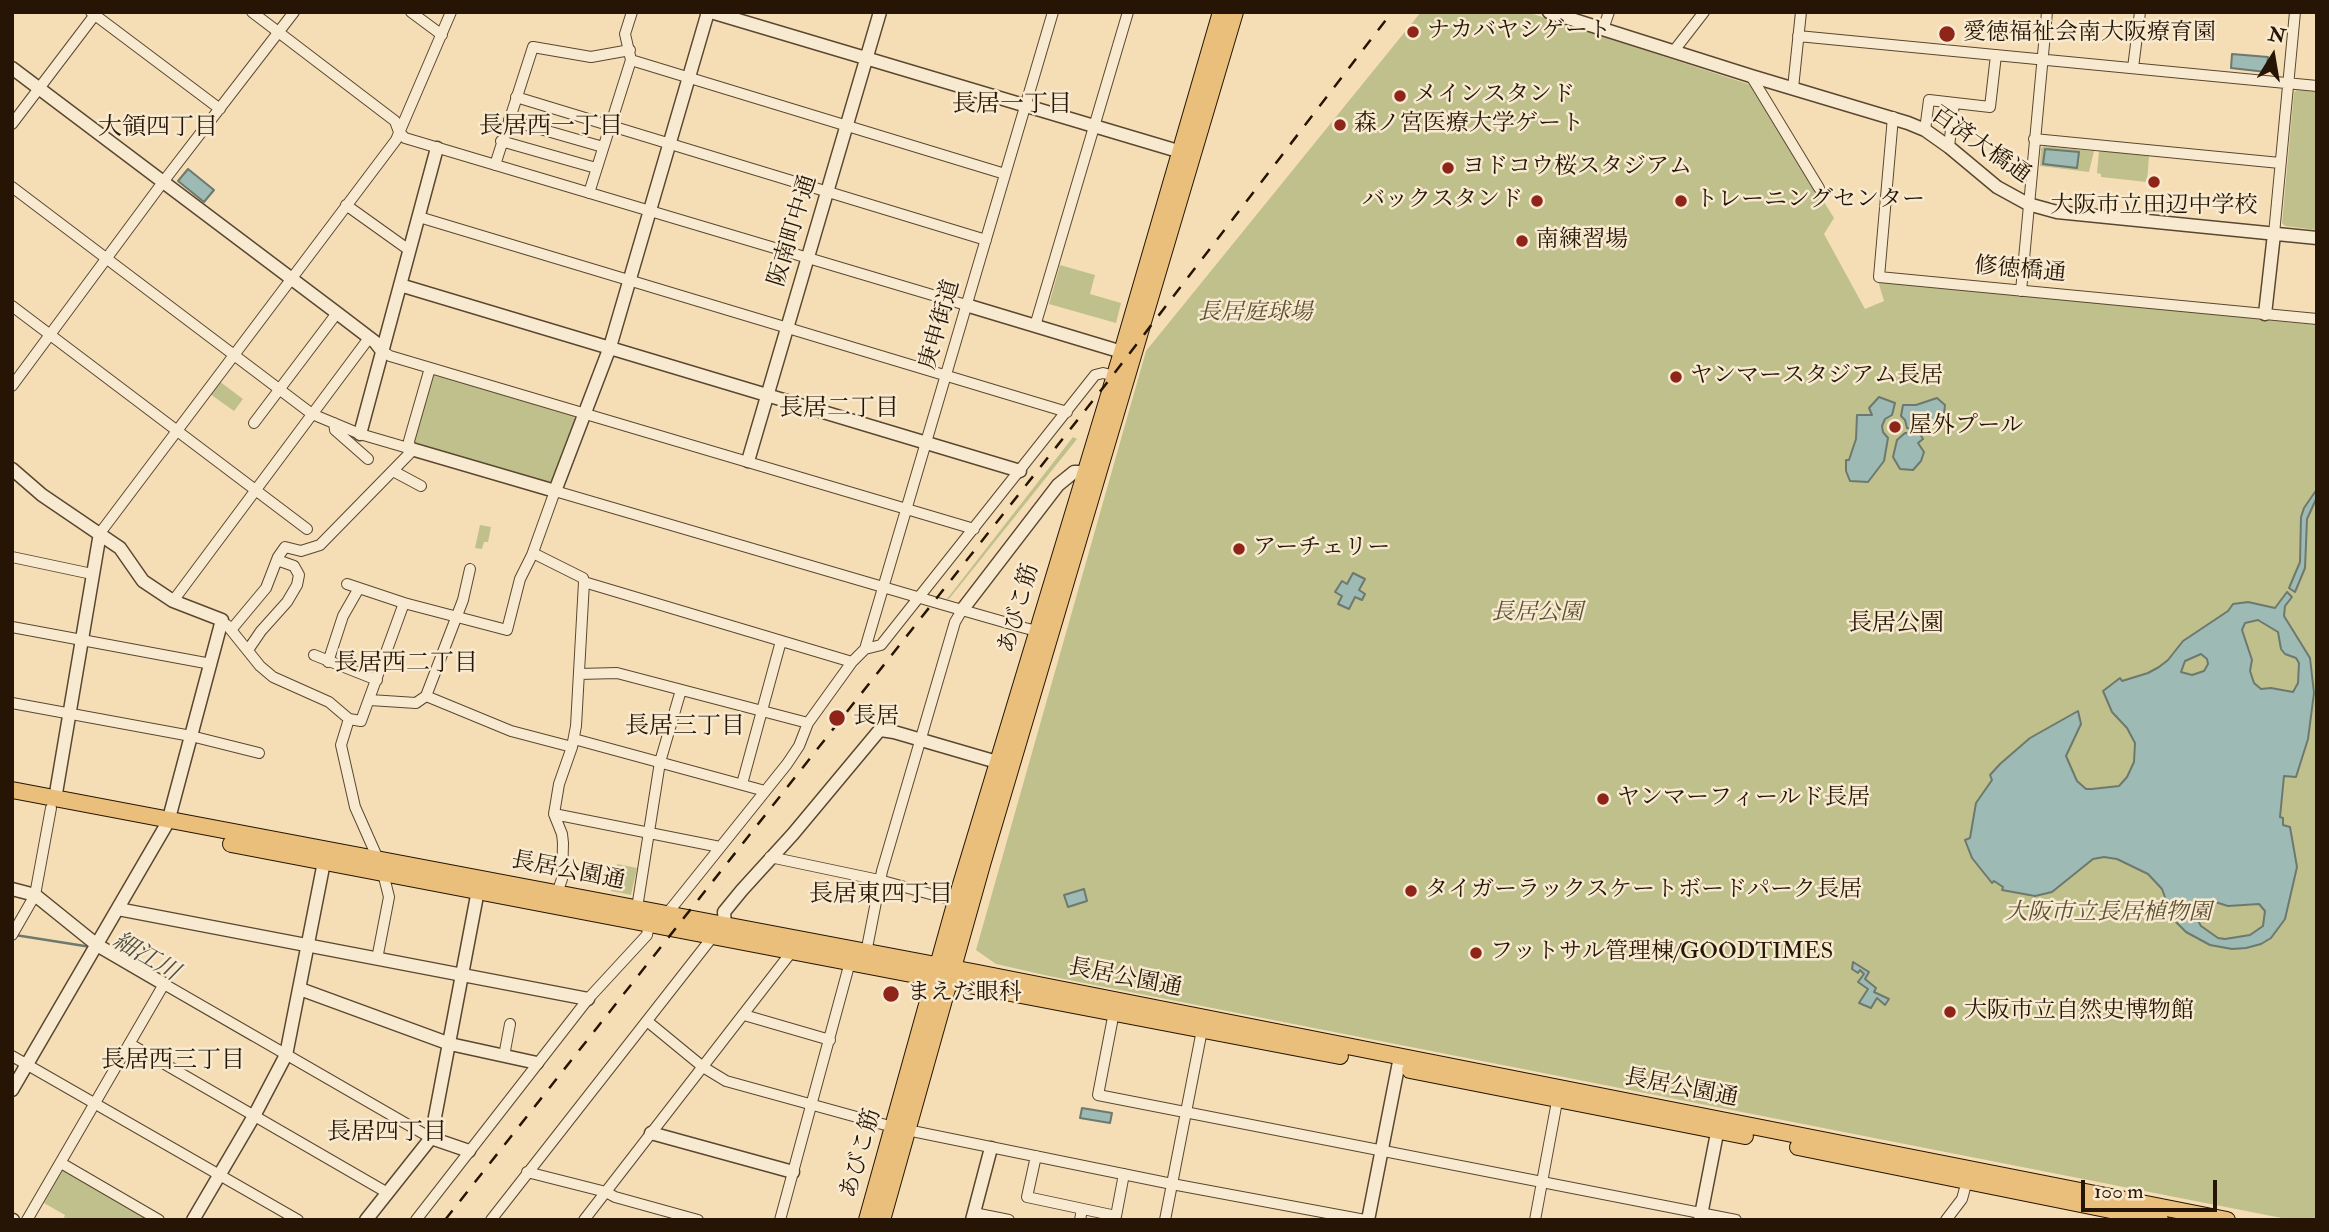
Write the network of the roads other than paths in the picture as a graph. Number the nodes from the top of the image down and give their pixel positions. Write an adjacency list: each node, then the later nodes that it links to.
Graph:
1 (252, 12): 21 (street)
2 (294, 12): 21 (street)
3 (411, 12): 22 (street)
4 (451, 12): 22 (street)
5 (632, 12): 25 (street)
6 (710, 12): 27 (street); 32 (street)
7 (880, 12): 27 (street, 阪南町中通)
8 (1053, 12): 39 (street, 庚申街道)
9 (1128, 12): 46 (street)
10 (1221, 12): 55 (main road, あびこ筋)
11 (1235, 12): 55 (main road, あびこ筋)
12 (1609, 12): 20 (street)
13 (1704, 12): 24 (street)
14 (1801, 12): 23 (street)
15 (2046, 12): 28 (street)
16 (2140, 12): 30 (street)
17 (2295, 12): 33 (street)
18 (94, 13): 36 (street); 40 (street)
19 (1554, 13): 20 (street, 百済大橋通)
20 (1603, 29): 24 (street, 百済大橋通)
21 (279, 32): 40 (street); 48 (street)
22 (442, 35): 48 (street)
23 (1798, 36): 26 (street); 35 (street)
24 (1673, 52): 31 (street, 百済大橋通)
25 (631, 55): 32 (street); 37 (street); 45 (street)
26 (1996, 55): 28 (street); 38 (street)
27 (867, 57): 39 (street); 44 (street, 阪南町中通)
28 (2042, 60): 30 (street); 49 (street)
29 (12, 68): 36 (street)
30 (2133, 68): 33 (street)
31 (1751, 76): 35 (street, 百済大橋通); 62 (street)
32 (689, 78): 44 (street); 51 (street)
33 (2288, 83): 34 (street); 56 (street)
34 (2317, 86)
35 (1793, 88): 41 (street, 百済大橋通)
36 (39, 89): 43 (street); 60 (street)
37 (516, 97): 42 (street); 45 (street)
38 (1954, 103): 47 (street); 53 (street)
39 (1026, 106): 46 (street); 59 (street, 庚申街道)
40 (220, 109): 60 (street)
41 (1893, 117): 47 (street, 百済大橋通); 78 (street, 修徳橋通)
42 (509, 120): 50 (street); 52 (street)
43 (12, 124)
44 (846, 125): 59 (street); 63 (street, 阪南町中通)
45 (610, 126): 51 (street); 52 (street)
46 (1094, 127): 55 (street); 84 (street)
47 (1925, 130): 53 (street, 百済大橋通)
48 (399, 132): 54 (street); 66 (street)
49 (2034, 139): 56 (street); 65 (street)
50 (501, 141): 57 (street); 58 (street)
51 (670, 144): 63 (street); 67 (street)
52 (603, 147): 58 (street)
53 (1949, 147): 65 (street, 百済大橋通)
54 (438, 148): 57 (street); 68 (street)
55 (1186, 153): 90 (main road, あびこ筋); 135 (main road, あびこ筋)
56 (2280, 163): 69 (street)
57 (495, 165): 64 (street)
58 (596, 168): 64 (street)
59 (1005, 174): 71 (street, 庚申街道)
60 (163, 182): 74 (street); 75 (street)
61 (12, 187): 74 (street)
62 (1819, 188)
63 (828, 191): 71 (street); 73 (street, 阪南町中通)
64 (589, 193): 67 (street)
65 (2028, 204): 69 (street, 百済大橋通); 78 (street)
66 (346, 205): 72 (street); 75 (street)
67 (650, 212): 73 (street); 76 (street)
68 (419, 217): 72 (street); 76 (street)
69 (2274, 234): 70 (street, 百済大橋通); 82 (street)
70 (2317, 238)
71 (986, 240): 79 (street, 庚申街道)
72 (409, 250): 77 (street)
73 (808, 258): 79 (street); 85 (street, 阪南町中通)
74 (107, 259): 86 (street); 91 (street)
75 (290, 278): 81 (street); 91 (street)
76 (630, 280): 85 (street); 88 (street)
77 (400, 285): 88 (street); 89 (street)
78 (2021, 291): 82 (street, 修徳橋通)
79 (966, 305): 84 (street); 93 (street, 庚申街道)
80 (12, 306): 86 (street)
81 (337, 313): 87 (street); 96 (street)
82 (2265, 314): 83 (street, 修徳橋通)
83 (2317, 319)
84 (1035, 326): 90 (street)
85 (787, 327): 93 (street); 97 (street, 阪南町中通)
86 (50, 335): 95 (street); 103 (street)
87 (369, 338): 89 (street); 99 (street)
88 (610, 347): 97 (street); 100 (street)
89 (382, 351): 92 (street); 104 (street)
90 (1122, 352): 94 (main road, あびこ筋)
91 (233, 354): 96 (street); 103 (street)
92 (430, 368): 100 (street); 106 (street)
93 (946, 374): 98 (street); 105 (street, 庚申街道)
94 (1115, 376): 98 (street); 112 (main road, あびこ筋)
95 (12, 386)
96 (280, 389): 99 (street); 102 (street)
97 (768, 394): 105 (street); 108 (street, 阪南町中通)
98 (1067, 412): 111 (street)
99 (312, 414): 101 (street); 114 (street)
100 (584, 414): 108 (street); 115 (street)
101 (334, 423): 104 (street); 107 (street)
102 (254, 424)
103 (177, 431): 114 (street); 119 (street)
104 (360, 434): 106 (street)
105 (926, 441): 111 (street); 116 (street, 庚申街道)
106 (408, 448): 110 (street); 115 (street)
107 (368, 459)
108 (748, 461): 116 (street)
109 (12, 469): 119 (street)
110 (393, 471): 113 (street); 122 (street)
111 (1020, 471): 118 (street)
112 (1085, 472): 132 (street); 138 (main road, あびこ筋)
113 (421, 486)
114 (256, 490): 117 (street); 130 (street)
115 (555, 491): 120 (street); 127 (street)
116 (907, 508): 118 (street); 127 (street, 庚申街道)
117 (307, 528)
118 (974, 529): 129 (street)
119 (100, 533): 124 (street); 130 (street)
120 (534, 551): 125 (street); 133 (street)
121 (12, 556): 124 (street)
122 (277, 560): 137 (street); 142 (street)
123 (470, 569): 133 (street)
124 (92, 574): 139 (street)
125 (584, 582): 140 (street); 147 (street)
126 (347, 584): 128 (street)
127 (884, 587): 129 (street); 141 (street, 庚申街道)
128 (359, 588): 131 (street); 144 (street)
129 (919, 597): 132 (street); 141 (street)
130 (173, 601): 134 (street)
131 (404, 603): 133 (street); 148 (street)
132 (962, 610): 138 (street); 158 (street)
133 (456, 616): 150 (street)
134 (222, 620): 137 (street); 146 (street)
135 (1054, 620): 138 (street); 193 (main road, あびこ筋)
136 (12, 627): 139 (street)
137 (231, 630): 142 (street)
138 (1037, 631): 162 (main road, あびこ筋)
139 (83, 640): 146 (street); 154 (street)
140 (781, 640): 145 (street); 153 (street)
141 (865, 649): 145 (street)
142 (248, 650): 155 (street)
143 (314, 655): 144 (street)
144 (328, 662): 148 (street)
145 (852, 662): 156 (street)
146 (211, 664): 157 (street)
147 (579, 674): 149 (street); 159 (street)
148 (377, 680): 151 (street)
149 (681, 690): 153 (street); 161 (street)
150 (426, 696): 151 (street); 159 (street)
151 (370, 700): 155 (street)
152 (12, 703): 154 (street)
153 (762, 710): 156 (street); 163 (street)
154 (70, 714): 157 (street); 167 (street)
155 (349, 719): 174 (street)
156 (808, 723): 165 (street)
157 (191, 736): 160 (street); 169 (street)
158 (920, 740): 162 (street); 172 (street); 175 (street)
159 (573, 743): 161 (street); 168 (street)
160 (259, 753)
161 (660, 762): 163 (street); 170 (street)
162 (998, 762): 180 (main road, あびこ筋)
163 (742, 784): 165 (street)
164 (12, 790): 167 (main road, 長居公園通)
165 (765, 791): 171 (street)
166 (12, 802): 167 (main road, 長居公園通)
167 (53, 804): 169 (main road, 長居公園通); 179 (street)
168 (554, 814): 170 (street); 178 (street)
169 (166, 826): 173 (main road, 長居公園通); 174 (main road, 長居公園通); 182 (street)
170 (649, 832): 171 (street); 181 (street)
171 (720, 847): 183 (street)
172 (770, 857): 175 (street); 185 (street)
173 (324, 862): 174 (main road, 長居公園通); 188 (street)
174 (380, 866): 176 (main road, 長居公園通); 191 (street)
175 (880, 880): 180 (street); 190 (street)
176 (480, 884): 178 (main road, 長居公園通); 184 (main road, 長居公園通); 194 (street)
177 (12, 889): 179 (street)
178 (557, 893): 181 (main road, 長居公園通)
179 (35, 895): 186 (street); 187 (street)
180 (956, 901): 193 (main road, あびこ筋)
181 (637, 908): 183 (main road, 長居公園通)
182 (118, 909): 187 (street); 188 (street)
183 (666, 915): 185 (main road, 長居公園通)
184 (649, 924): 185 (main road, 長居公園通); 197 (street)
185 (719, 930): 189 (main road, 長居公園通); 190 (main road, 長居公園通); 200 (street)
186 (13, 931)
187 (97, 944): 195 (street); 211 (street)
188 (309, 946): 191 (street); 196 (street)
189 (793, 950): 192 (main road, 長居公園通); 199 (street)
190 (866, 953): 193 (main road, 長居公園通)
191 (377, 959): 194 (street)
192 (850, 962): 193 (main road, 長居公園通); 203 (street)
193 (943, 973): 198 (main road, 長居公園通); 209 (main road, 長居公園通); 220 (main road, あびこ筋)
194 (462, 976): 197 (street); 205 (street)
195 (164, 984): 204 (street); 206 (street)
196 (300, 989): 205 (street); 206 (street)
197 (588, 999): 210 (street)
198 (1114, 1012): 202 (main road, 長居公園通); 217 (street)
199 (744, 1015): 203 (street); 212 (street)
200 (647, 1021): 212 (street); 228 (street)
201 (510, 1024): 208 (street)
202 (1202, 1030): 209 (main road, 長居公園通); 217 (street)
203 (830, 1040): 216 (street)
204 (130, 1044): 215 (street); 218 (street)
205 (450, 1044): 208 (street); 222 (street)
206 (286, 1055): 218 (street); 222 (street)
207 (12, 1056): 211 (street)
208 (504, 1056): 210 (street)
209 (1399, 1062): 214 (main road, 長居公園通); 224 (street)
210 (537, 1063): 225 (street)
211 (27, 1064): 213 (street); 215 (street)
212 (703, 1067): 216 (street); 221 (street)
213 (12, 1090)
214 (1559, 1094): 219 (main road, 長居公園通); 233 (street)
215 (95, 1104): 227 (street); 231 (street)
216 (811, 1105): 220 (street); 229 (street)
217 (1186, 1112): 224 (street); 234 (street)
218 (254, 1116): 231 (street); 235 (street)
219 (1719, 1125): 232 (main road, 長居公園通); 240 (street)
220 (900, 1129): 223 (street); 252 (main road, あびこ筋); 253 (main road, あびこ筋)
221 (651, 1133): 229 (street); 236 (street)
222 (431, 1138): 225 (street); 235 (street)
223 (991, 1148): 226 (street); 238 (street)
224 (1383, 1150): 233 (street); 256 (street)
225 (468, 1151): 247 (street)
226 (1036, 1156): 230 (street); 237 (street)
227 (61, 1163): 242 (street); 243 (street)
228 (527, 1172): 236 (street); 248 (street)
229 (793, 1172): 251 (street)
230 (1124, 1174): 234 (street); 237 (street)
231 (220, 1175): 244 (street); 245 (street)
232 (1968, 1175): 241 (main road, 長居公園通); 259 (street); 260 (main road, 長居公園通)
233 (1542, 1182): 240 (street); 257 (street)
234 (1172, 1184): 239 (street); 255 (street)
235 (386, 1192): 246 (street)
236 (606, 1192): 249 (street); 250 (street)
237 (1081, 1214)
238 (972, 1216): 254 (street)
239 (1322, 1216): 256 (street)
240 (1701, 1216): 258 (street)
241 (2184, 1216): 261 (main road, 長居公園通)
242 (27, 1220)
243 (159, 1220)
244 (193, 1220)
245 (298, 1220)
246 (366, 1220)
247 (416, 1220)
248 (491, 1220)
249 (584, 1220)
250 (698, 1220)
251 (780, 1220)
252 (867, 1220)
253 (882, 1220)
254 (1009, 1220)
255 (1165, 1220)
256 (1366, 1220)
257 (1535, 1220)
258 (1736, 1220)
259 (1946, 1220)
260 (2160, 1220)
261 (2227, 1220)

